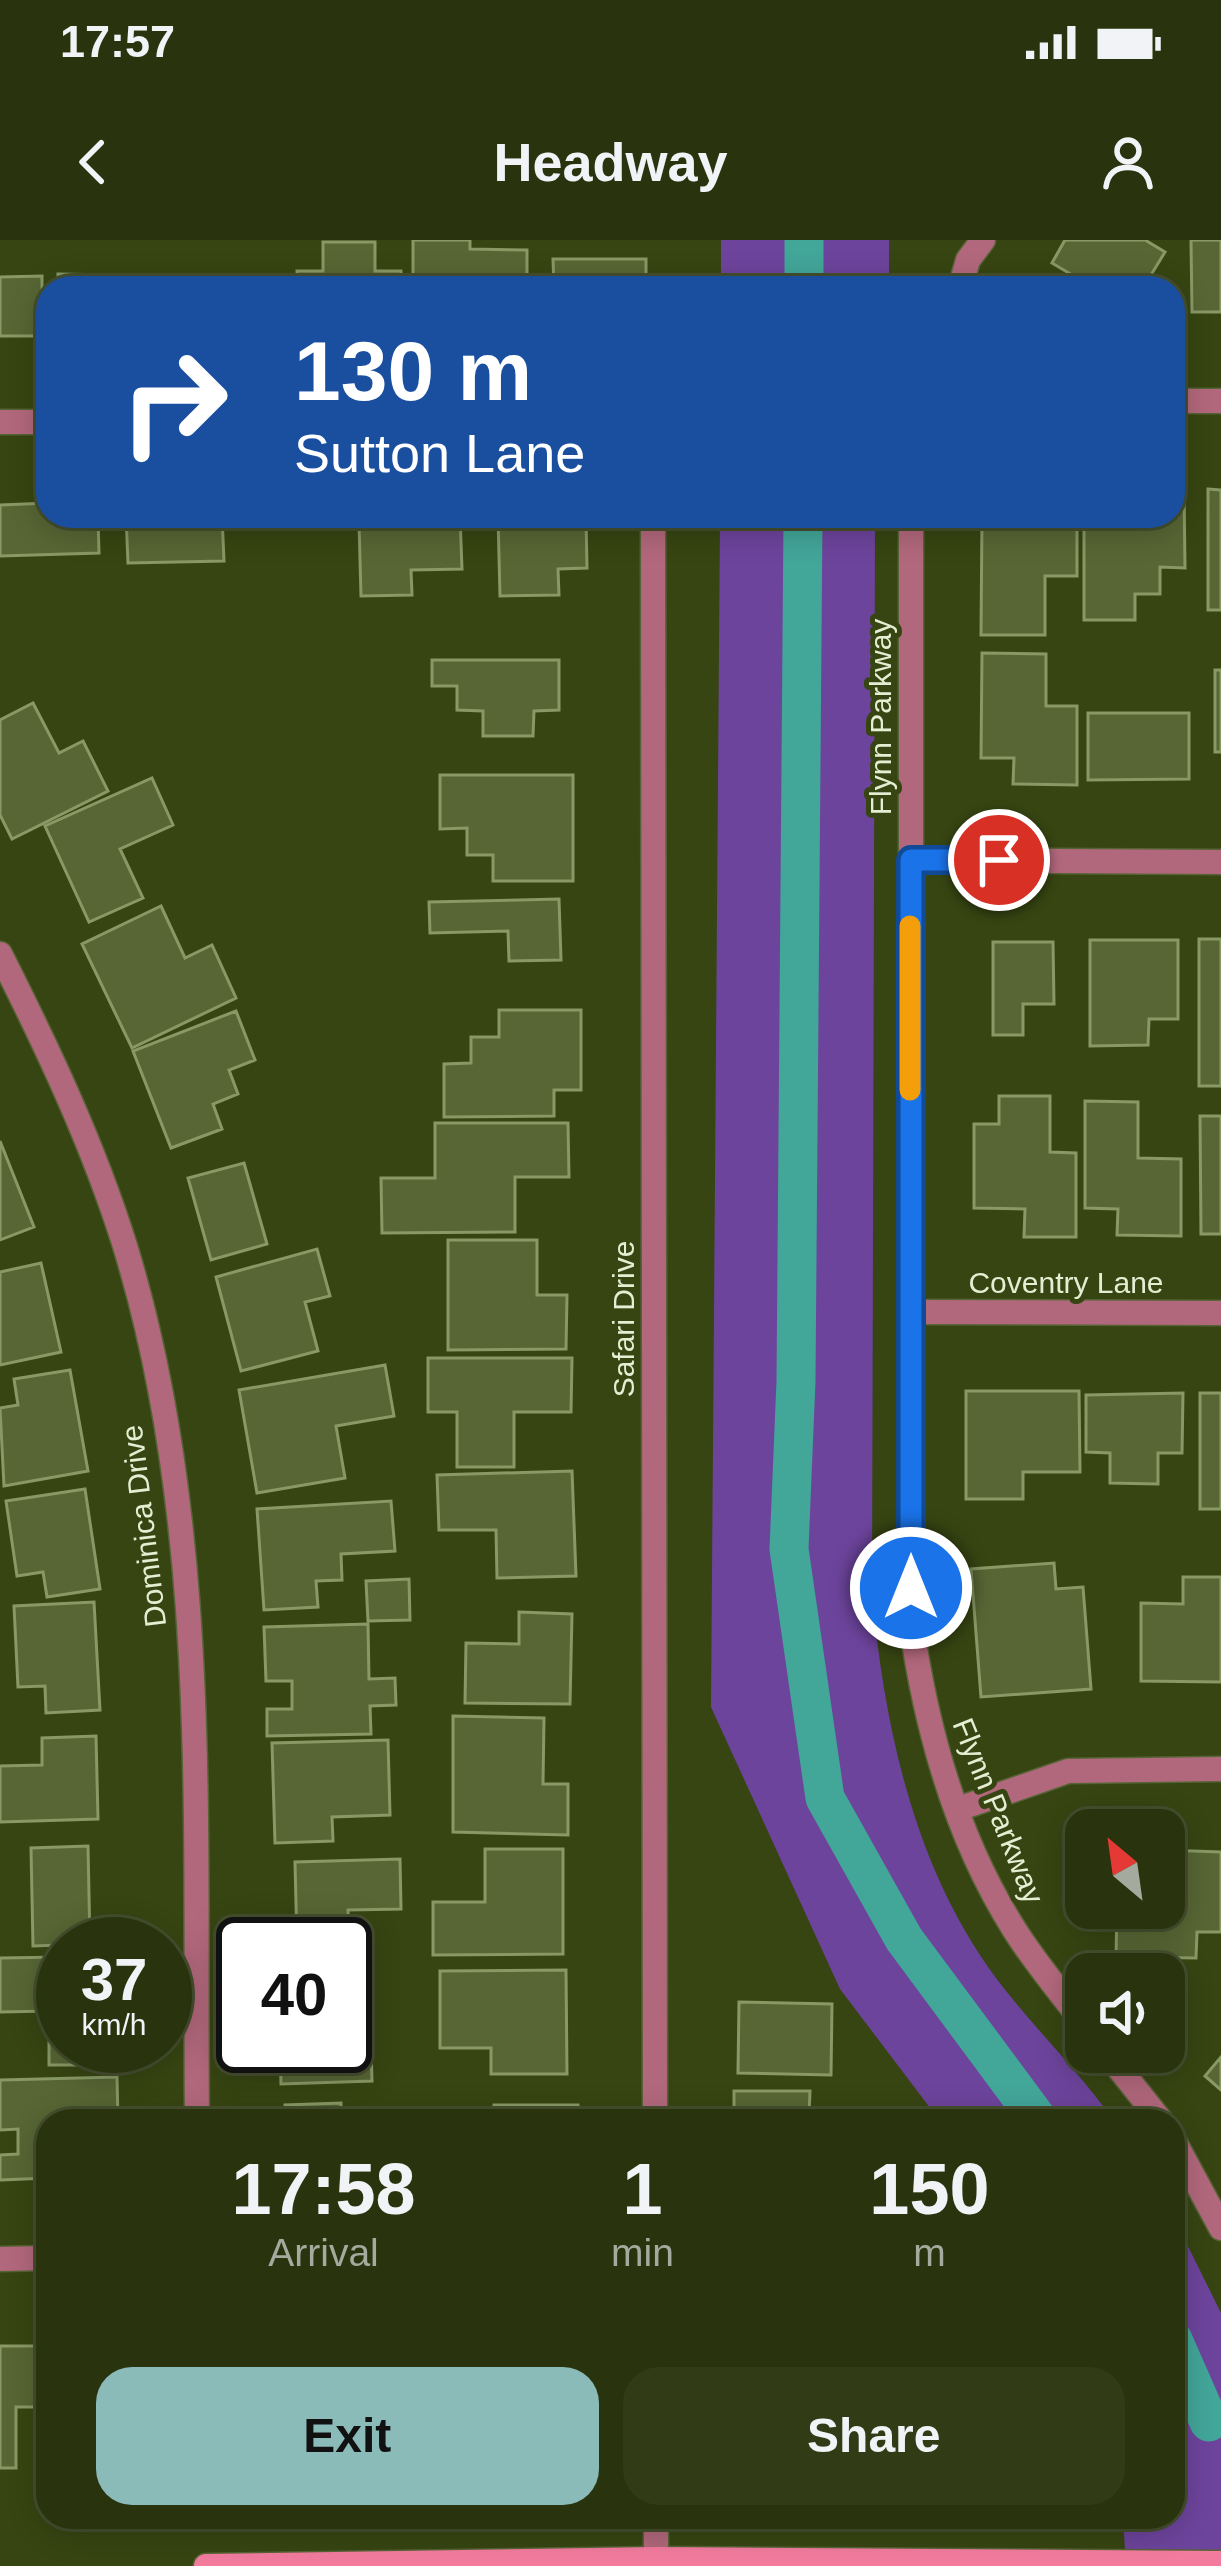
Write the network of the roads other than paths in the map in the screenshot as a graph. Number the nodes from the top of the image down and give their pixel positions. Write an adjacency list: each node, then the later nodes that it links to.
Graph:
1 (983, 240): 2 (street)
2 (963, 276)
3 (1185, 401): 4 (street)
4 (1221, 401)
5 (0, 422): 6 (street)
6 (36, 422)
7 (653, 528): 19 (street, Safari Drive)
8 (910, 528): 9 (street, Flynn Parkway)
9 (911, 860): 10 (street); 12 (street, Flynn Parkway)
10 (1221, 862)
11 (0, 955): 18 (street, Dominica Drive)
12 (910, 1312): 13 (street, Coventry Lane); 15 (street, Flynn Parkway)
13 (1221, 1313)
14 (1221, 1769): 15 (street)
15 (958, 1810): 16 (street, Flynn Parkway)
16 (1065, 1998)
17 (1123, 2073): 20 (street)
18 (197, 2109)
19 (655, 2109)
20 (1151, 2109)
21 (1185, 2161): 22 (street)
22 (1221, 2228)
23 (36, 2258): 24 (street)
24 (0, 2259)
25 (656, 2529): 26 (street)
26 (656, 2559): 27 (main road); 28 (main road)
27 (1221, 2564)
28 (206, 2566)

